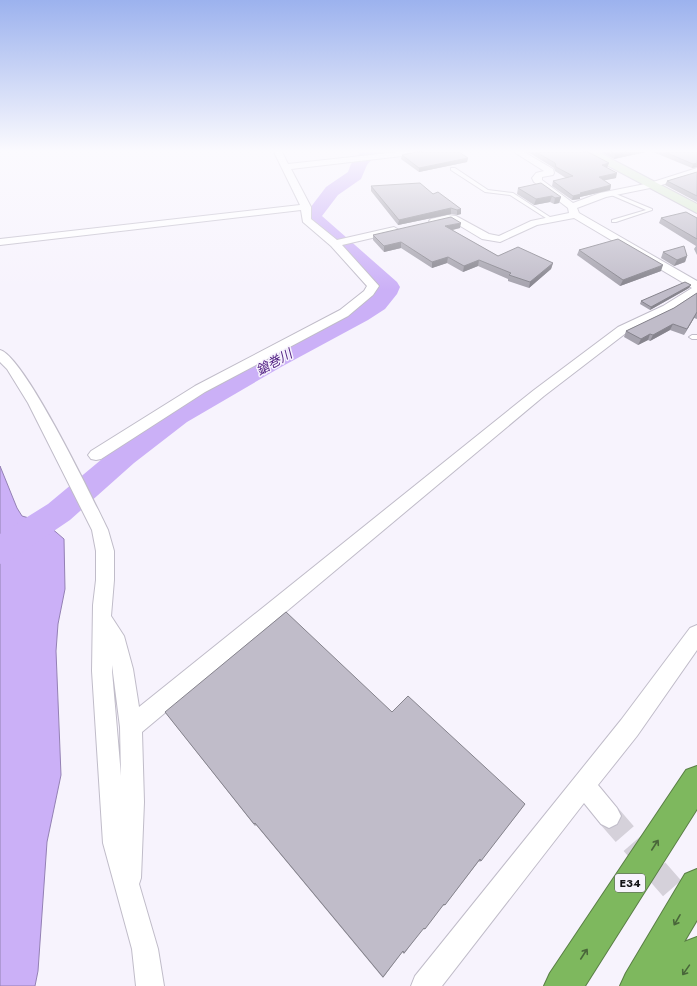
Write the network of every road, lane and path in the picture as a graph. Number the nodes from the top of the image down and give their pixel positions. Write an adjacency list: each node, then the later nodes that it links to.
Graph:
1 (301, 198): 7 (street)
2 (517, 198): 10 (lane)
3 (557, 198): 9 (street)
4 (600, 198): 9 (street)
5 (623, 198): 11 (lane)
6 (676, 198): 8 (main road)
7 (306, 208): 14 (street); 15 (street)
8 (697, 209)
9 (573, 211): 10 (street); 16 (street)
10 (551, 219): 12 (street)
11 (614, 221)
12 (425, 223)
13 (402, 228): 15 (street)
14 (0, 242)
15 (335, 244): 19 (street)
16 (697, 286)
17 (697, 290): 22 (street)
18 (0, 354): 20 (street)
19 (96, 455)
20 (102, 618): 22 (street); 27 (street)
21 (697, 634): 24 (street)
22 (131, 727): 27 (street)
23 (697, 780): 31 (highway, E34, one-way to 23)
24 (584, 786): 25 (street); 30 (street)
25 (609, 816)
26 (697, 886): 32 (highway, one-way to 32)
27 (128, 893): 29 (street)
28 (697, 955): 33 (highway, one-way to 33)
29 (150, 986)
30 (425, 986)
31 (563, 986)
32 (639, 986)
33 (675, 986)

